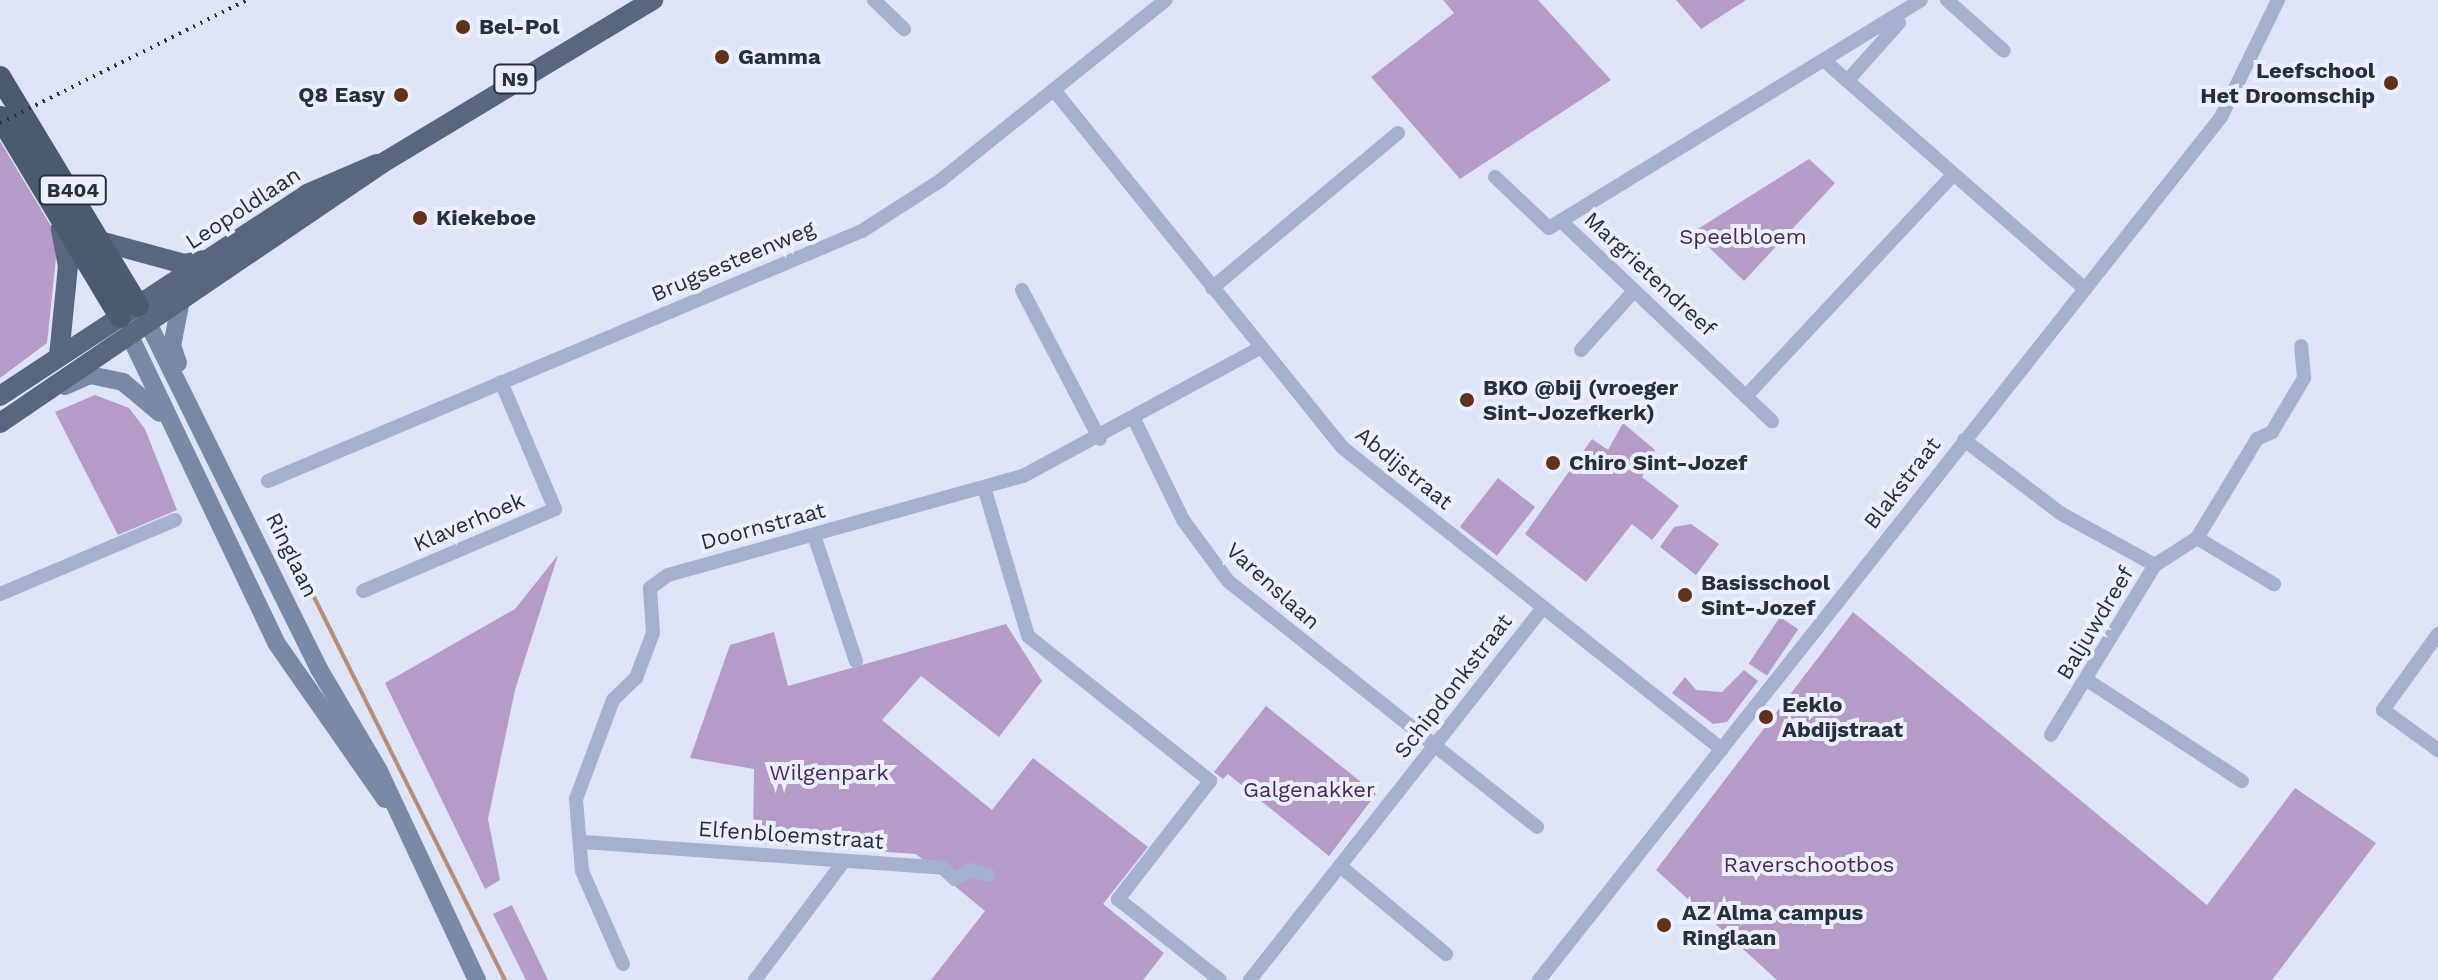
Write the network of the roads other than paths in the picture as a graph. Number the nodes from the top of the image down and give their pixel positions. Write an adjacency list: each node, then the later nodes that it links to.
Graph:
1 (653, 0): 15 (main road, Leopoldlaan / N9)
2 (874, 0): 7 (street)
3 (1166, 0): 12 (street, Brugsesteenweg)
4 (1947, 0): 8 (street)
5 (2278, 0): 23 (street, Blakstraat)
6 (1915, 5): 9 (street); 11 (street)
7 (904, 29)
8 (2004, 51)
9 (1827, 63): 11 (street); 19 (street)
10 (0, 77): 20 (highway, Ringlaan / B404)
11 (1847, 81): 17 (street)
12 (1054, 90): 22 (street, Abdijstraat); 32 (street, Brugsesteenweg)
13 (0, 117): 18 (highway, Ringlaan / B404)
14 (1398, 133): 22 (street)
15 (381, 164): 21 (main road, Leopoldlaan / N9); 26 (main road, Leopoldlaan / N9)
16 (1495, 177): 19 (street, Margrietendreef)
17 (1951, 177): 23 (street); 35 (street)
18 (53, 200): 27 (highway, Ringlaan / B404); 31 (main road)
19 (1561, 221): 25 (street, Margrietendreef)
20 (103, 242): 21 (main road); 27 (highway, Ringlaan / B404)
21 (207, 260): 27 (main road, Leopoldlaan / N9)
22 (1212, 288): 29 (street, Abdijstraat)
23 (2085, 289): 42 (street, Blakstraat)
24 (1022, 290): 41 (street)
25 (1634, 291): 30 (street); 35 (street, Margrietendreef)
26 (181, 300): 27 (main road, Leopoldlaan / N9); 33 (main road)
27 (134, 320): 31 (main road, Leopoldlaan / N9); 33 (main road, Ringlaan); 34 (main road, Leopoldlaan / N9); 40 (main road, Ringlaan)
28 (2301, 346): 47 (street)
29 (1260, 348): 37 (street, Doornstraat); 52 (street, Abdijstraat)
30 (1581, 350)
31 (59, 356): 36 (main road, Leopoldlaan / N9)
32 (501, 382): 43 (street, Brugsesteenweg); 50 (street, Klaverhoek)
33 (180, 386): 61 (main road, Ringlaan)
34 (49, 390): 39 (main road, Leopoldlaan / N9); 40 (main road)
35 (1747, 395): 38 (street, Margrietendreef)
36 (0, 396)
37 (1134, 419): 41 (street, Doornstraat); 57 (street, Varenslaan)
38 (1772, 421)
39 (0, 423)
40 (177, 438): 61 (main road, Ringlaan)
41 (1100, 439): 44 (street, Doornstraat)
42 (1964, 440): 48 (street, Baljuwdreef); 58 (street, Blakstraat)
43 (268, 481)
44 (984, 487): 46 (street, Doornstraat); 71 (street)
45 (175, 520): 51 (street)
46 (814, 535): 54 (street); 63 (street, Doornstraat)
47 (2197, 538): 48 (street); 49 (street)
48 (2155, 565): 55 (street, Baljuwdreef)
49 (2274, 584)
50 (363, 591)
51 (0, 594)
52 (1543, 607): 57 (street, Schipdonkstraat); 58 (street, Abdijstraat)
53 (2438, 634): 59 (street)
54 (856, 661)
55 (2087, 680): 56 (street, Baljuwdreef); 60 (street)
56 (2051, 735)
57 (1432, 746): 62 (street, Varenslaan); 65 (street, Schipdonkstraat)
58 (1722, 749): 73 (street, Blakstraat)
59 (2438, 750)
60 (2242, 781)
61 (392, 807): 69 (main road, Ringlaan)
62 (1537, 827)
63 (584, 842): 64 (street, Elfenbloemstraat); 68 (street, Doornstraat)
64 (844, 861): 66 (street, Elfenbloemstraat); 70 (street)
65 (1340, 866): 67 (street); 72 (street, Schipdonkstraat)
66 (988, 875)
67 (1446, 954)
68 (623, 964)
69 (477, 980)
70 (755, 980)
71 (1220, 980)
72 (1250, 980)
73 (1539, 980)

